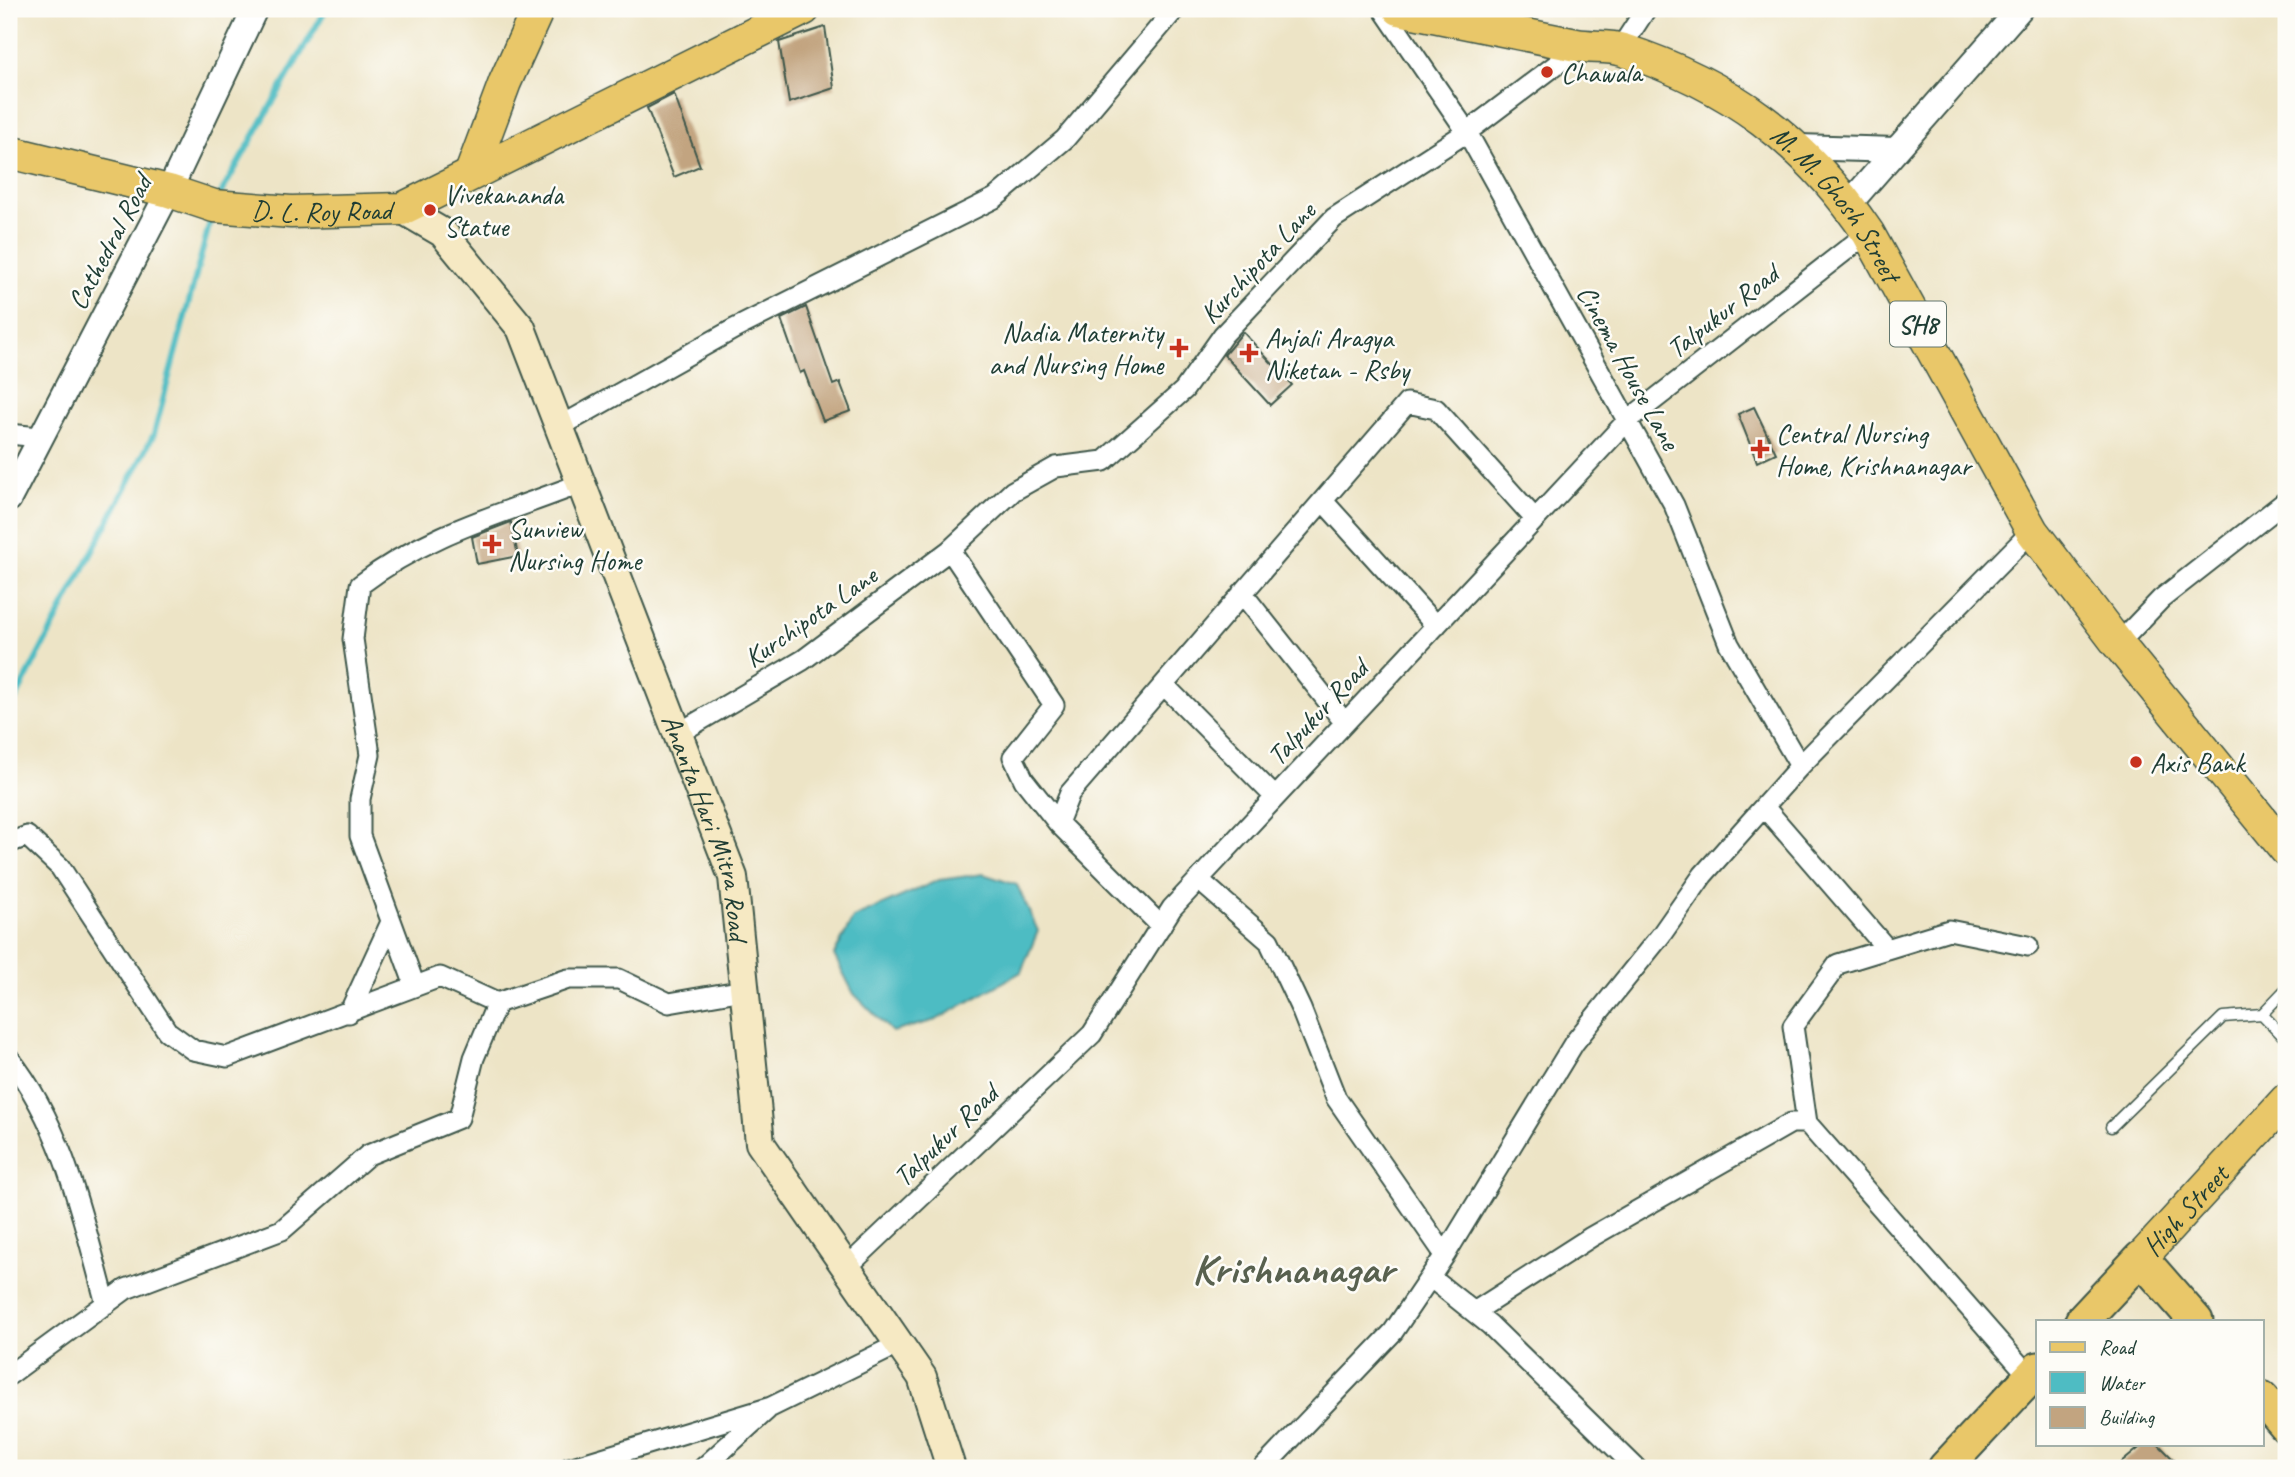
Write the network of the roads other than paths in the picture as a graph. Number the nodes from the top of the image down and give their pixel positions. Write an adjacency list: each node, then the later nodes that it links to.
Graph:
1 (255, 9): 16 (street, Cathedral Road)
2 (538, 9): 15 (main road)
3 (804, 9): 15 (main road, D. L. Roy Road)
4 (1175, 9): 21 (street)
5 (1383, 9): 11 (street, Cinema House Lane)
6 (1399, 9): 9 (main road, M. M. Ghosh Street / SH8)
7 (1646, 9): 10 (street)
8 (2020, 9): 13 (street)
9 (1581, 46): 10 (main road, M. M. Ghosh Street / SH8); 11 (street, Kurchipota Lane)
10 (1620, 49): 12 (main road, M. M. Ghosh Street / SH8)
11 (1467, 132): 20 (street, Cinema House Lane); 30 (street, Kurchipota Lane)
12 (1799, 147): 13 (street); 17 (main road, M. M. Ghosh Street / SH8)
13 (1896, 150): 17 (street)
14 (9, 152): 16 (main road, D. L. Roy Road)
15 (471, 173): 18 (main road, D. L. Roy Road)
16 (169, 191): 18 (main road, D. L. Roy Road); 23 (street, Cathedral Road)
17 (1849, 204): 19 (main road, M. M. Ghosh Street / SH8)
18 (402, 209): 21 (main road, Ananta Hari Mitra Road)
19 (1868, 233): 20 (street, Talpukur Road); 29 (main road, M. M. Ghosh Street / SH8)
20 (1627, 421): 28 (street, Talpukur Road); 37 (street, Cinema House Lane)
21 (561, 426): 24 (main road, Ananta Hari Mitra Road)
22 (9, 434): 23 (street)
23 (39, 437): 25 (street, Cathedral Road)
24 (582, 483): 36 (main road, Ananta Hari Mitra Road); 44 (street)
25 (9, 499)
26 (1323, 500): 28 (street); 31 (street); 32 (street)
27 (2286, 501): 33 (street)
28 (1535, 519): 32 (street, Talpukur Road)
29 (2032, 531): 33 (main road, M. M. Ghosh Street / SH8); 37 (street)
30 (950, 550): 36 (street, Kurchipota Lane); 40 (street)
31 (1242, 593): 34 (street); 35 (street)
32 (1436, 626): 35 (street, Talpukur Road)
33 (2118, 644): 42 (main road, M. M. Ghosh Street / SH8)
34 (1164, 685): 38 (street); 40 (street)
35 (1345, 723): 38 (street, Talpukur Road)
36 (678, 733): 49 (main road, Ananta Hari Mitra Road)
37 (1800, 766): 39 (street)
38 (1275, 797): 43 (street, Talpukur Road)
39 (1765, 808): 47 (street); 59 (street)
40 (1058, 823): 45 (street)
41 (9, 843): 52 (street)
42 (2286, 850)
43 (1199, 880): 45 (street, Talpukur Road); 59 (street)
44 (391, 922): 48 (street); 52 (street)
45 (1161, 926): 61 (street, Talpukur Road)
46 (2028, 946): 47 (street)
47 (1887, 949): 57 (street)
48 (415, 986): 51 (street); 52 (street)
49 (744, 989): 51 (street); 61 (main road, Ananta Hari Mitra Road)
50 (2286, 989): 53 (lane)
51 (497, 1003): 63 (street)
52 (349, 1013)
53 (2262, 1014): 54 (lane); 58 (lane)
54 (2286, 1039)
55 (9, 1058): 63 (street)
56 (2286, 1100): 60 (main road, High Street)
57 (1807, 1123): 64 (street); 68 (street)
58 (2111, 1127)
59 (1445, 1255): 62 (street)
60 (2141, 1258): 65 (highway, High Street); 66 (highway)
61 (846, 1268): 67 (main road, Ananta Hari Mitra Road)
62 (1430, 1277): 64 (street); 76 (street)
63 (106, 1304): 69 (street)
64 (1474, 1312): 77 (street)
65 (2083, 1320)
66 (2195, 1320)
67 (899, 1344): 71 (street); 75 (main road, Ananta Hari Mitra Road)
68 (2034, 1373): 78 (highway)
69 (9, 1375)
70 (2264, 1400): 72 (highway)
71 (771, 1407): 73 (street); 74 (street)
72 (2286, 1426)
73 (569, 1468)
74 (703, 1468)
75 (951, 1468)
76 (1262, 1468)
77 (1636, 1468)
78 (1945, 1468)

